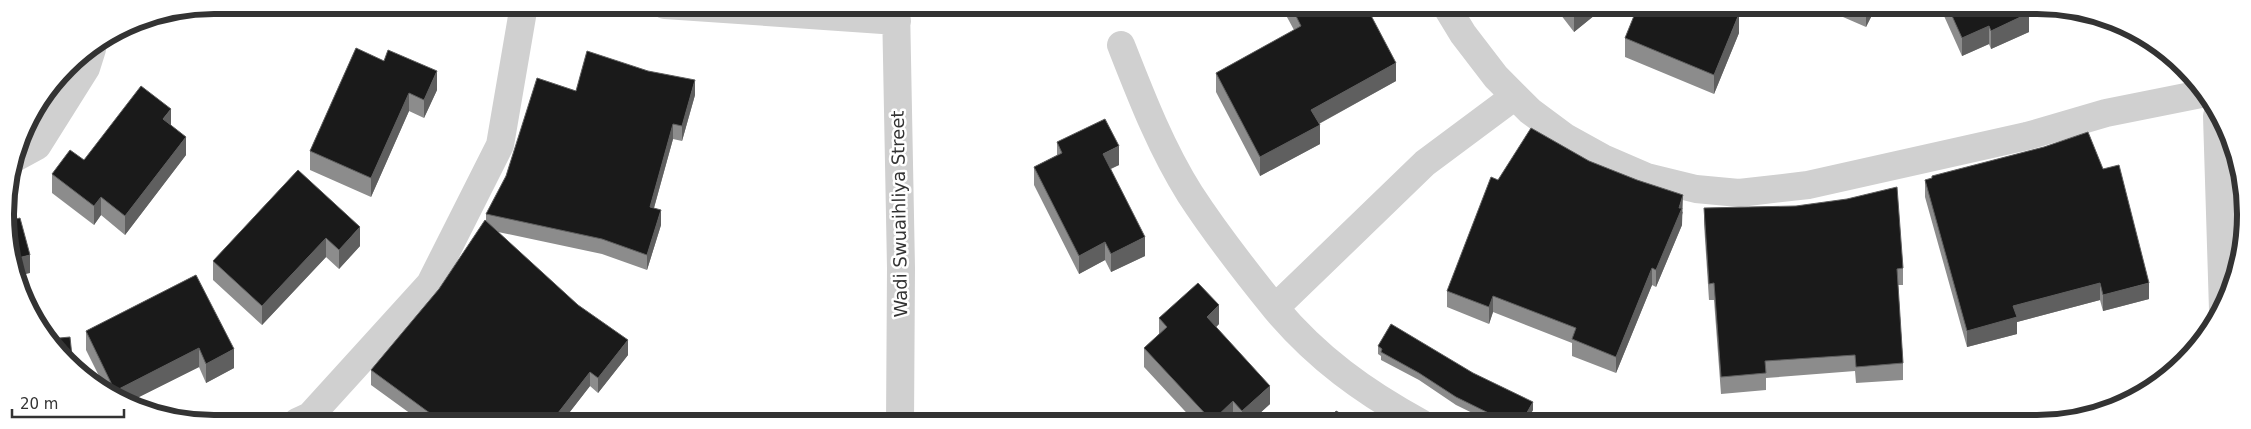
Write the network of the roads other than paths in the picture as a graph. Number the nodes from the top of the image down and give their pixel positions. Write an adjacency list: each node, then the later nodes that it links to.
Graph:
1 (522, 14): 12 (street)
2 (897, 14): 13 (street, Wadi Swuaihliya Street)
3 (1451, 14): 7 (street)
4 (1120, 45): 11 (street)
5 (89, 57): 9 (street)
6 (2198, 95): 7 (street)
7 (1515, 96): 11 (street)
8 (2217, 127): 10 (street)
9 (23, 154)
10 (2222, 290)
11 (1275, 308): 14 (street)
12 (311, 415)
13 (900, 415)
14 (1406, 415)

